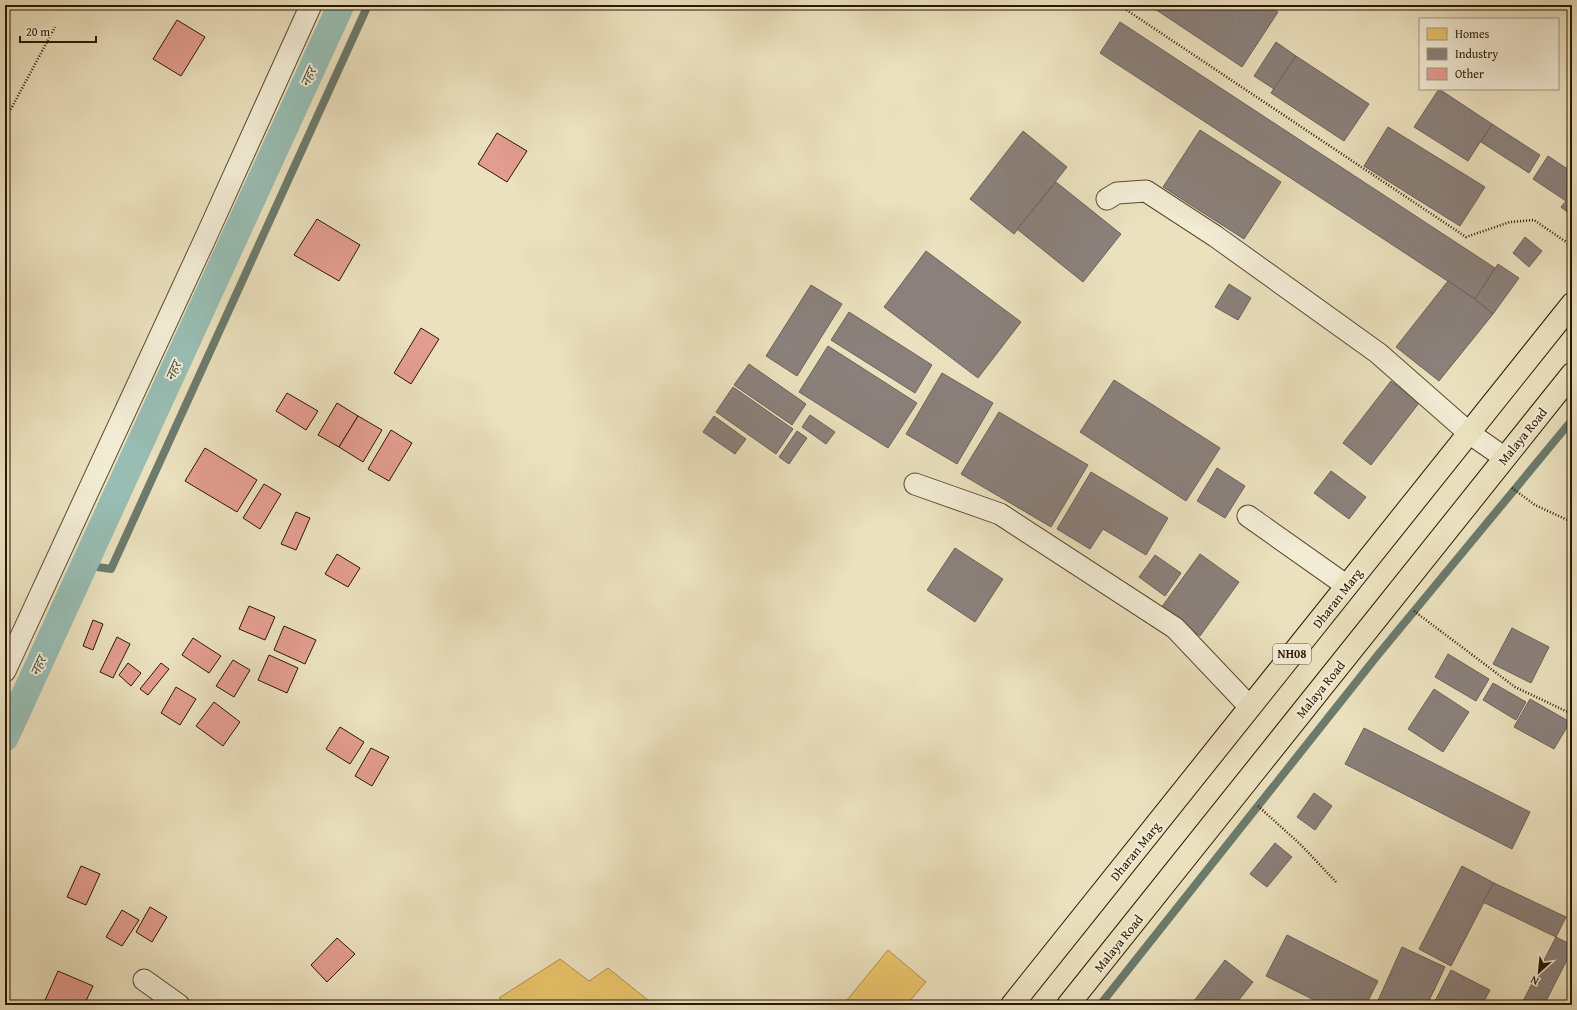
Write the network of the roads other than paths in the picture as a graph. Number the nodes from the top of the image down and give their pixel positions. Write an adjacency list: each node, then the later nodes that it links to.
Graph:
1 (310, 5): 10 (street)
2 (1107, 199): 5 (street)
3 (1572, 304): 5 (main road, Dharan Marg / NH08)
4 (1572, 374): 6 (main road, Malaya Road)
5 (1469, 433): 6 (street); 9 (main road, Dharan Marg / NH08)
6 (1505, 458): 15 (main road, Malaya Road)
7 (915, 484): 11 (street)
8 (1248, 516): 9 (street)
9 (1347, 586): 11 (main road, Dharan Marg / NH08)
10 (5, 671)
11 (1250, 707): 14 (main road, Dharan Marg / NH08)
12 (144, 980): 13 (street)
13 (179, 1005)
14 (1012, 1005)
15 (1068, 1005)

